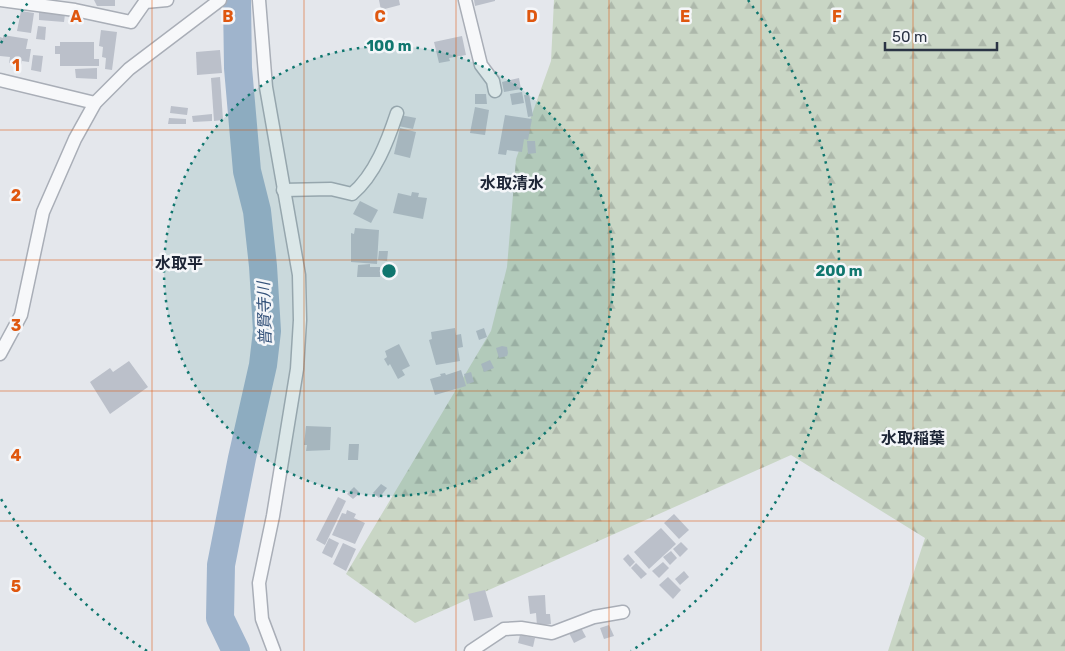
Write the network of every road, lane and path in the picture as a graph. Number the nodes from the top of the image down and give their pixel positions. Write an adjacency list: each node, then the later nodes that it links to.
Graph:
1 (0, 0): 5 (street)
2 (167, 0): 5 (street)
3 (259, 0): 11 (street)
4 (465, 0): 8 (street)
5 (144, 1)
6 (214, 2): 9 (street)
7 (0, 80): 9 (street)
8 (495, 91)
9 (95, 103): 12 (street)
10 (397, 113): 11 (street)
11 (283, 190): 14 (street)
12 (0, 354)
13 (623, 612): 15 (street)
14 (274, 651)
15 (471, 651)

